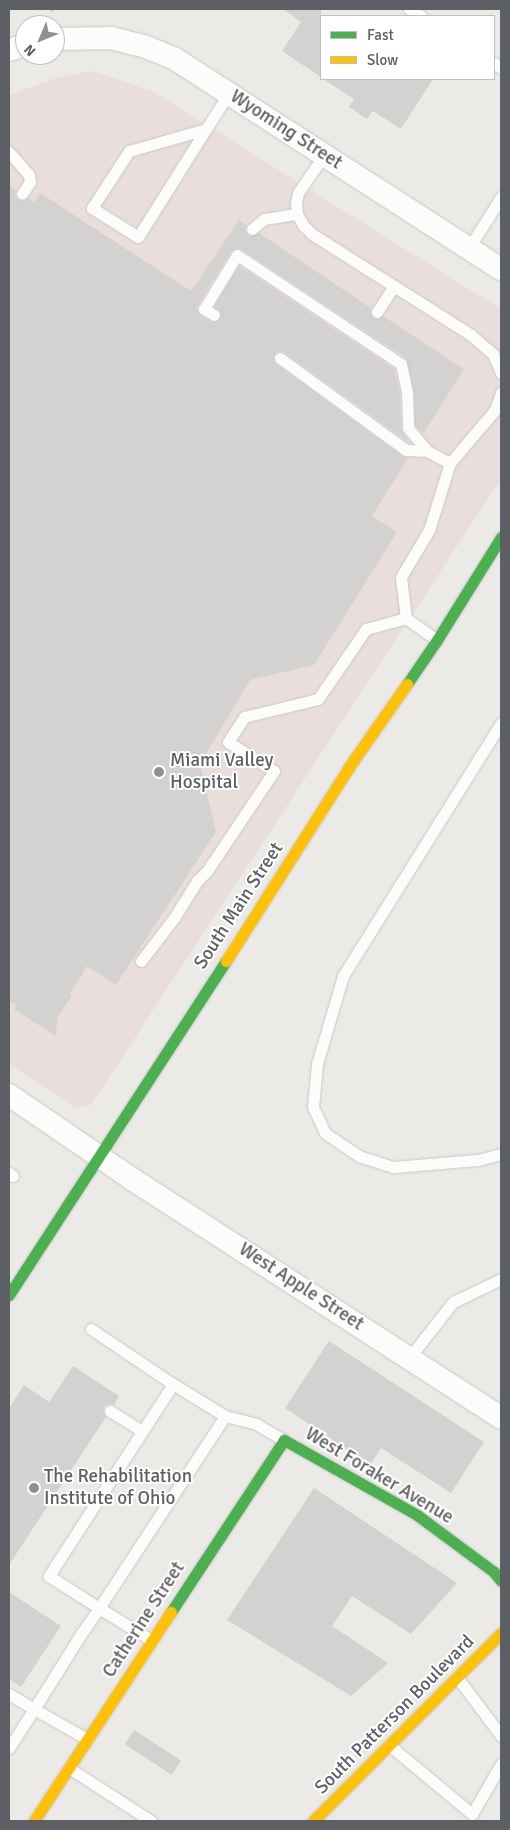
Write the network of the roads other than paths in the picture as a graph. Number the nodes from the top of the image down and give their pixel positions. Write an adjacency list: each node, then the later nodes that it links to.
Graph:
1 (65, 39): 2 (street, Wyoming Street)
2 (229, 93): 3 (lane); 5 (street, Wyoming Street)
3 (206, 129): 3 (lane)
4 (9, 152): 6 (lane)
5 (324, 155): 8 (lane); 10 (street, Wyoming Street)
6 (22, 194)
7 (501, 196): 10 (lane)
8 (297, 214): 9 (lane); 12 (lane)
9 (252, 229)
10 (469, 248): 11 (street, Wyoming Street)
11 (501, 269)
12 (394, 286): 13 (lane); 16 (lane)
13 (377, 312)
14 (214, 315): 18 (lane)
15 (280, 358): 18 (lane)
16 (501, 373)
17 (501, 393): 19 (lane)
18 (427, 451): 19 (lane)
19 (450, 463): 21 (lane)
20 (501, 537): 22 (main road, South Main Street)
21 (406, 618): 22 (lane); 24 (lane)
22 (437, 640): 27 (main road, South Main Street)
23 (501, 723): 26 (lane)
24 (141, 962)
25 (9, 1095): 27 (street, West Apple Street)
26 (501, 1154)
27 (100, 1157): 29 (main road, South Main Street); 31 (street, West Apple Street)
28 (501, 1279): 31 (lane)
29 (9, 1295)
30 (90, 1329): 32 (lane)
31 (410, 1358): 34 (street, West Apple Street)
32 (172, 1384): 35 (lane); 36 (lane)
33 (110, 1411): 36 (lane)
34 (500, 1414)
35 (226, 1416): 37 (lane); 39 (lane)
36 (142, 1431): 39 (lane)
37 (284, 1440): 38 (main road, West Foraker Avenue); 41 (main road, Catherine Street)
38 (499, 1573)
39 (99, 1608): 41 (lane); 44 (lane)
40 (501, 1633): 42 (main road, South Patterson Boulevard)
41 (151, 1640): 46 (main road, Catherine Street)
42 (457, 1677): 45 (lane); 47 (main road, South Patterson Boulevard)
43 (9, 1694): 44 (lane)
44 (34, 1709): 46 (lane); 48 (lane)
45 (501, 1736)
46 (87, 1739): 50 (main road, Catherine Street)
47 (389, 1745): 49 (lane); 54 (main road, South Patterson Boulevard)
48 (9, 1748)
49 (501, 1764)
50 (69, 1768): 51 (main road, Catherine Street); 53 (lane)
51 (36, 1818): 52 (lane)
52 (49, 1821)
53 (151, 1821)
54 (313, 1821)

